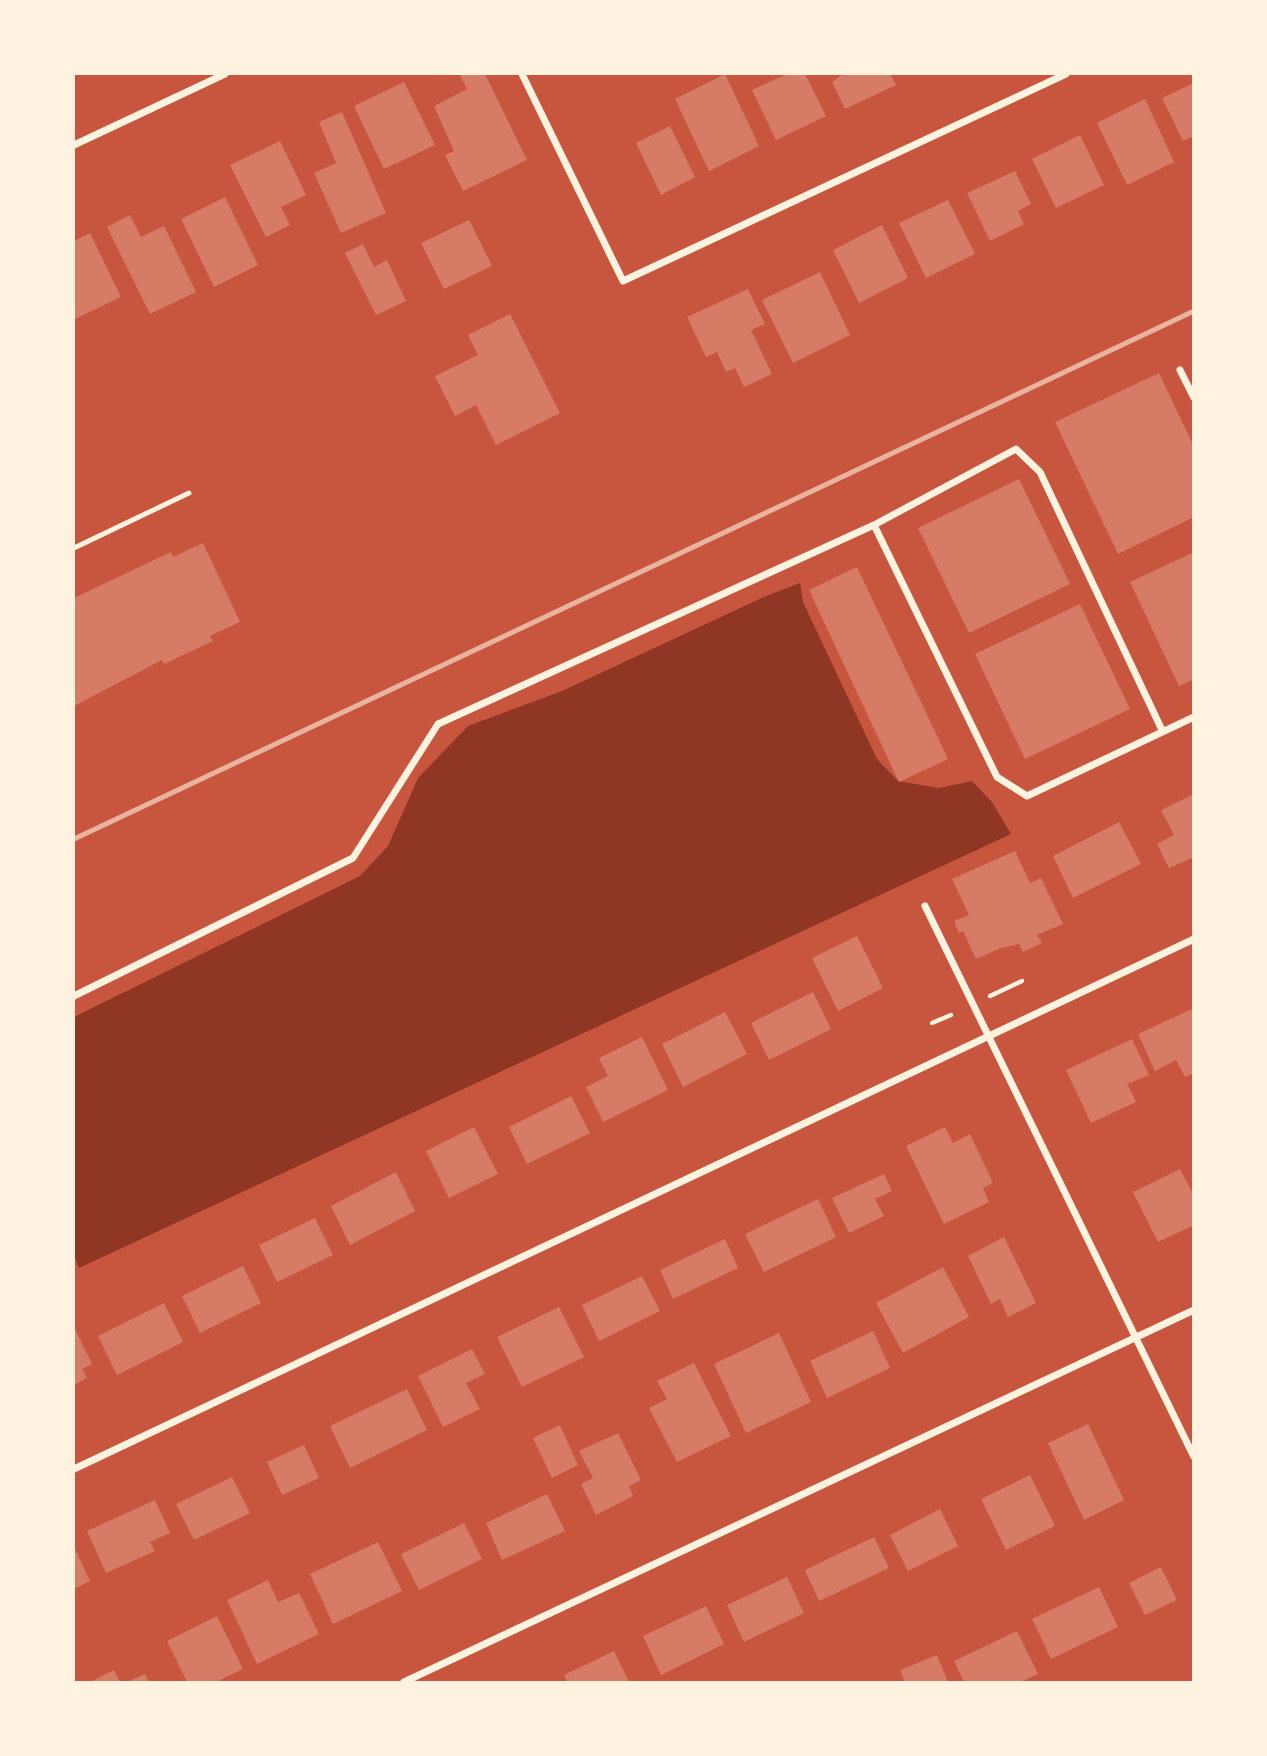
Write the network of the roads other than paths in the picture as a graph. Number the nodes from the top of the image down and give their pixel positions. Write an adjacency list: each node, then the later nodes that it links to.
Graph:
1 (225, 74): 4 (street)
2 (522, 74): 3 (street)
3 (1066, 74)
4 (74, 145)
5 (1180, 370): 6 (street)
6 (1194, 398)
7 (189, 493): 9 (lane)
8 (874, 525): 11 (street); 11 (street); 14 (street)
9 (74, 548)
10 (1194, 717): 11 (street)
11 (1162, 730)
12 (925, 906): 15 (street)
13 (1194, 939): 15 (street)
14 (74, 996)
15 (988, 1036): 17 (street); 19 (street)
16 (1194, 1310): 17 (street)
17 (1135, 1337): 18 (street); 20 (street)
18 (1194, 1457)
19 (74, 1469)
20 (404, 1682)

